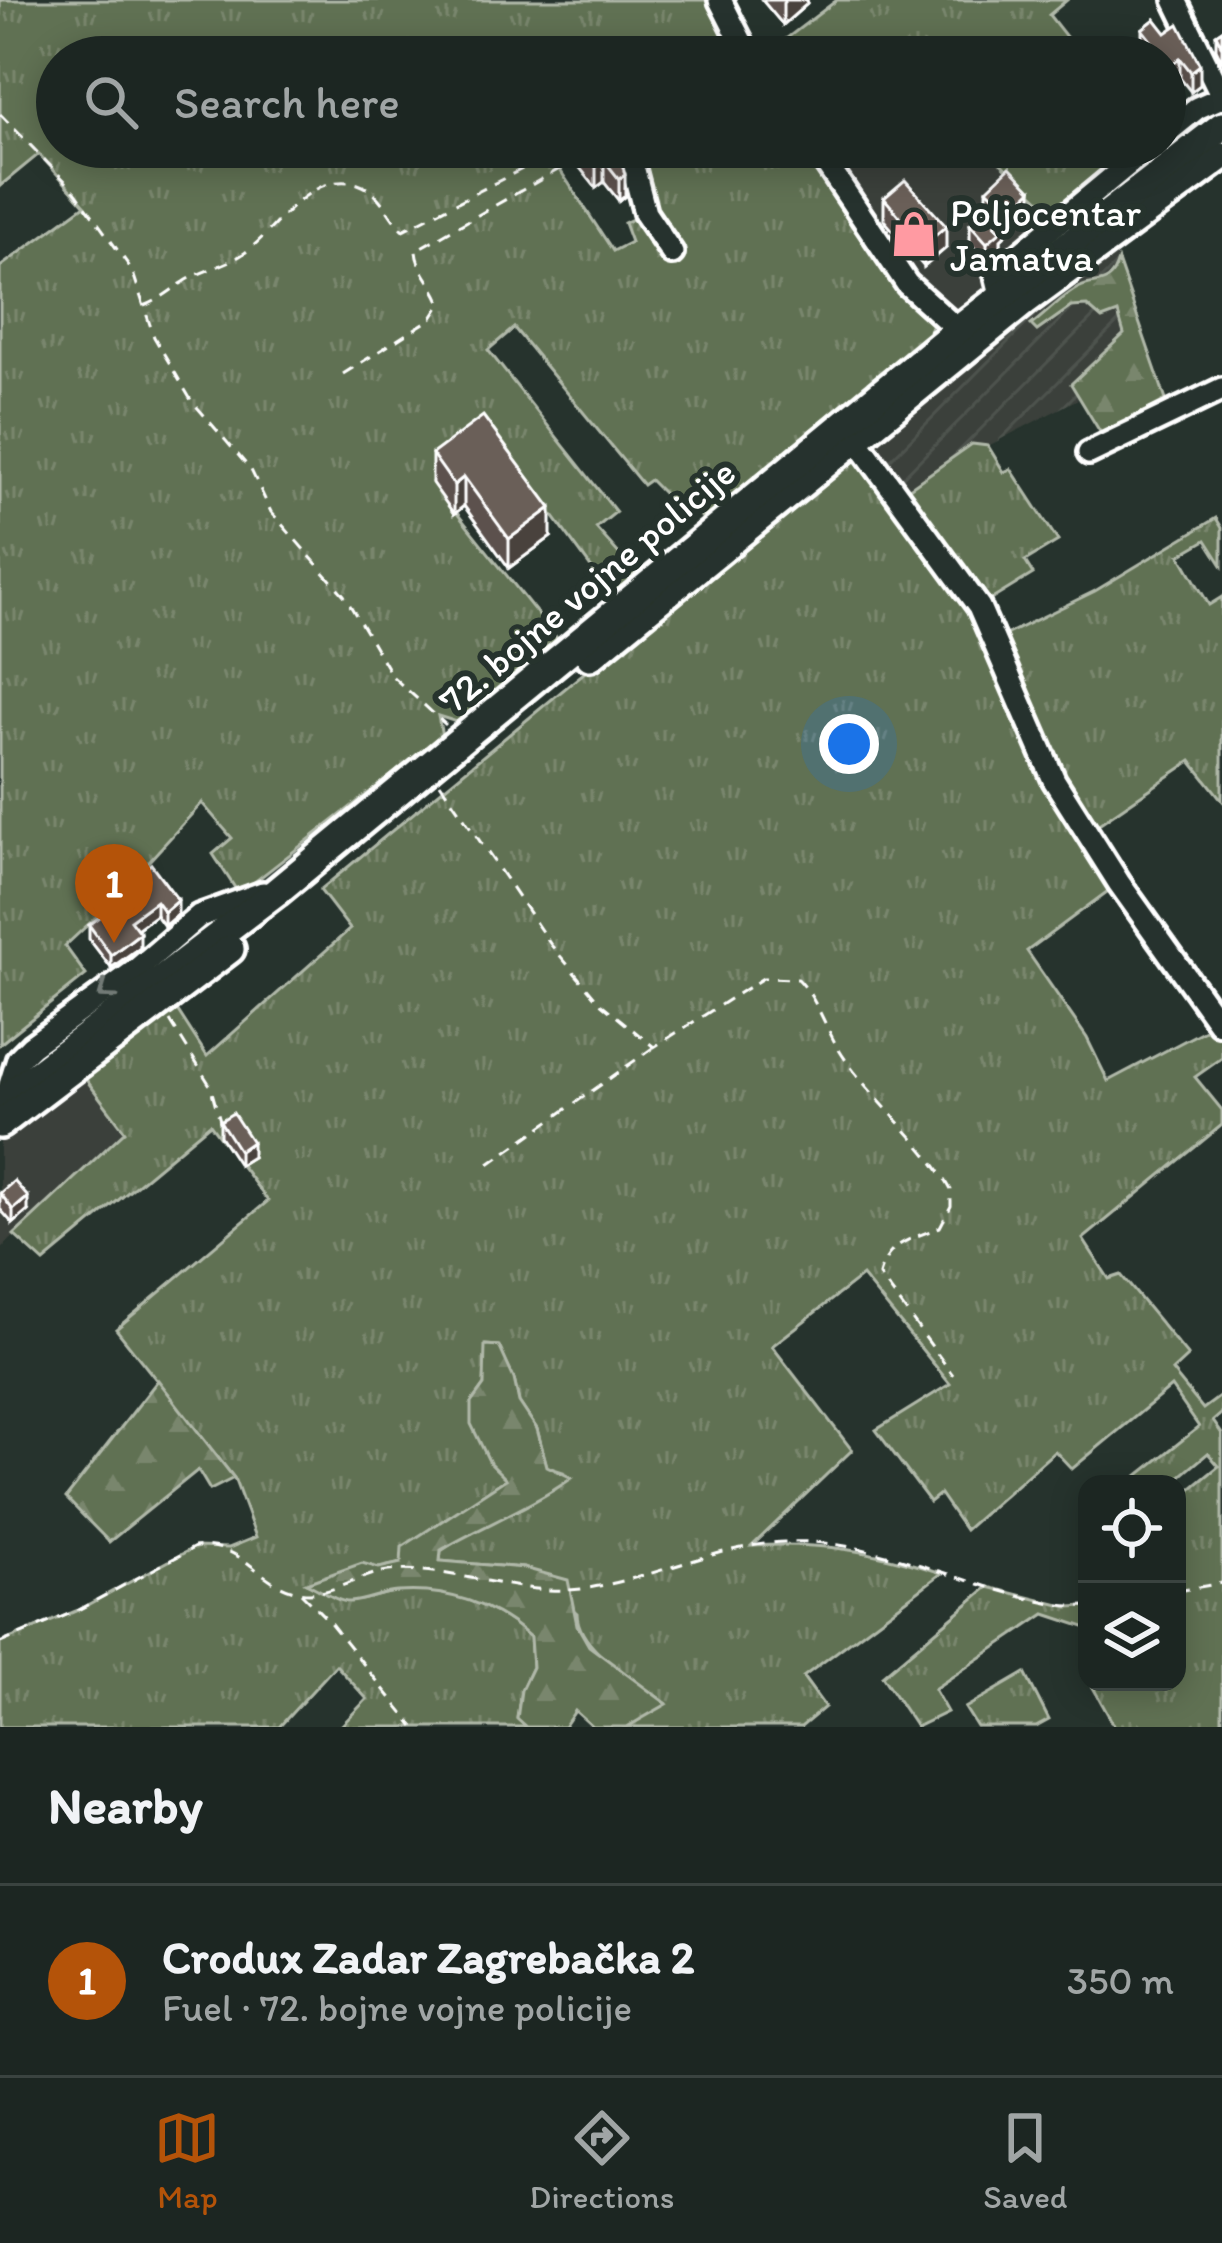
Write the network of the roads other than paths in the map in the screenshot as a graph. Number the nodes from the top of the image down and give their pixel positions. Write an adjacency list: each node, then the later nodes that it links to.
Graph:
1 (720, 0): 3 (street)
2 (1175, 0): 4 (street)
3 (738, 36)
4 (1222, 97): 5 (street)
5 (1186, 117)
6 (1222, 126): 7 (main road, 72. bojne vojne policije)
7 (1186, 154)
8 (1222, 156): 14 (main road, 72. bojne vojne policije)
9 (633, 168): 15 (street)
10 (829, 168): 17 (street)
11 (1124, 168): 16 (street)
12 (1167, 168): 16 (main road, 72. bojne vojne policije)
13 (1222, 175): 14 (street)
14 (1177, 191): 19 (main road, 72. bojne vojne policije)
15 (672, 253)
16 (1001, 296): 17 (main road, 72. bojne vojne policije)
17 (958, 330): 22 (main road, 72. bojne vojne policije, one-way to 22)
18 (1222, 389): 20 (street)
19 (856, 439): 21 (street); 22 (main road, 72. bojne vojne policije)
20 (1089, 453)
21 (1219, 1023)
22 (2, 1108)

